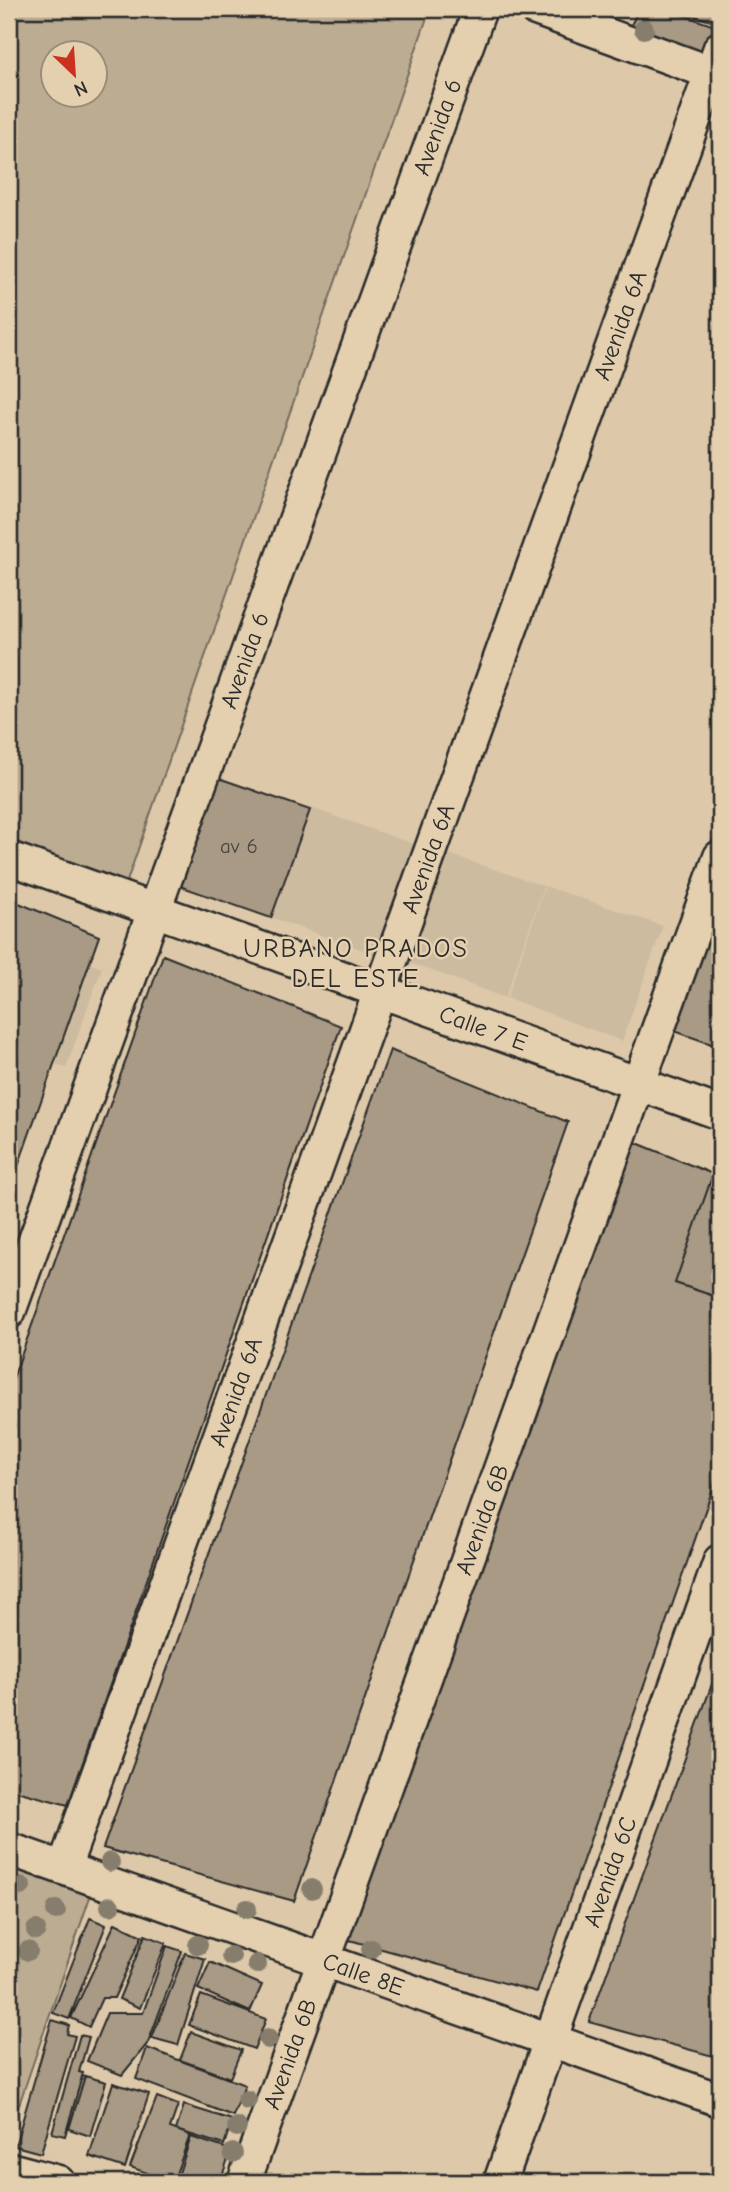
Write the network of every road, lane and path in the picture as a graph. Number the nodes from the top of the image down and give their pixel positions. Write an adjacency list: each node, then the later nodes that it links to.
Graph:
1 (481, 9): 6 (street, Avenida 6)
2 (536, 9): 3 (street)
3 (717, 66): 7 (street, Avenida 6A)
4 (720, 857): 8 (street, Avenida 6B)
5 (9, 858): 6 (street, Calle 7 E)
6 (154, 911): 7 (street, Calle 7 E); 10 (street, Avenida 6)
7 (380, 992): 8 (street, Calle 7 E); 13 (street, Avenida 6A)
8 (639, 1084): 9 (street, Calle 7 E); 14 (street, Avenida 6B)
9 (720, 1113)
10 (9, 1312)
11 (720, 1561): 15 (street, Avenida 6C)
12 (9, 1849): 13 (street, Calle 8E)
13 (64, 1868): 14 (street, Calle 8E)
14 (324, 1960): 15 (street, Calle 8E); 19 (street, Avenida 6B)
15 (550, 2040): 16 (street, Calle 8E); 20 (street, Avenida 6C)
16 (720, 2100)
17 (13, 2174): 18 (street)
18 (58, 2182)
19 (244, 2182)
20 (500, 2182)

